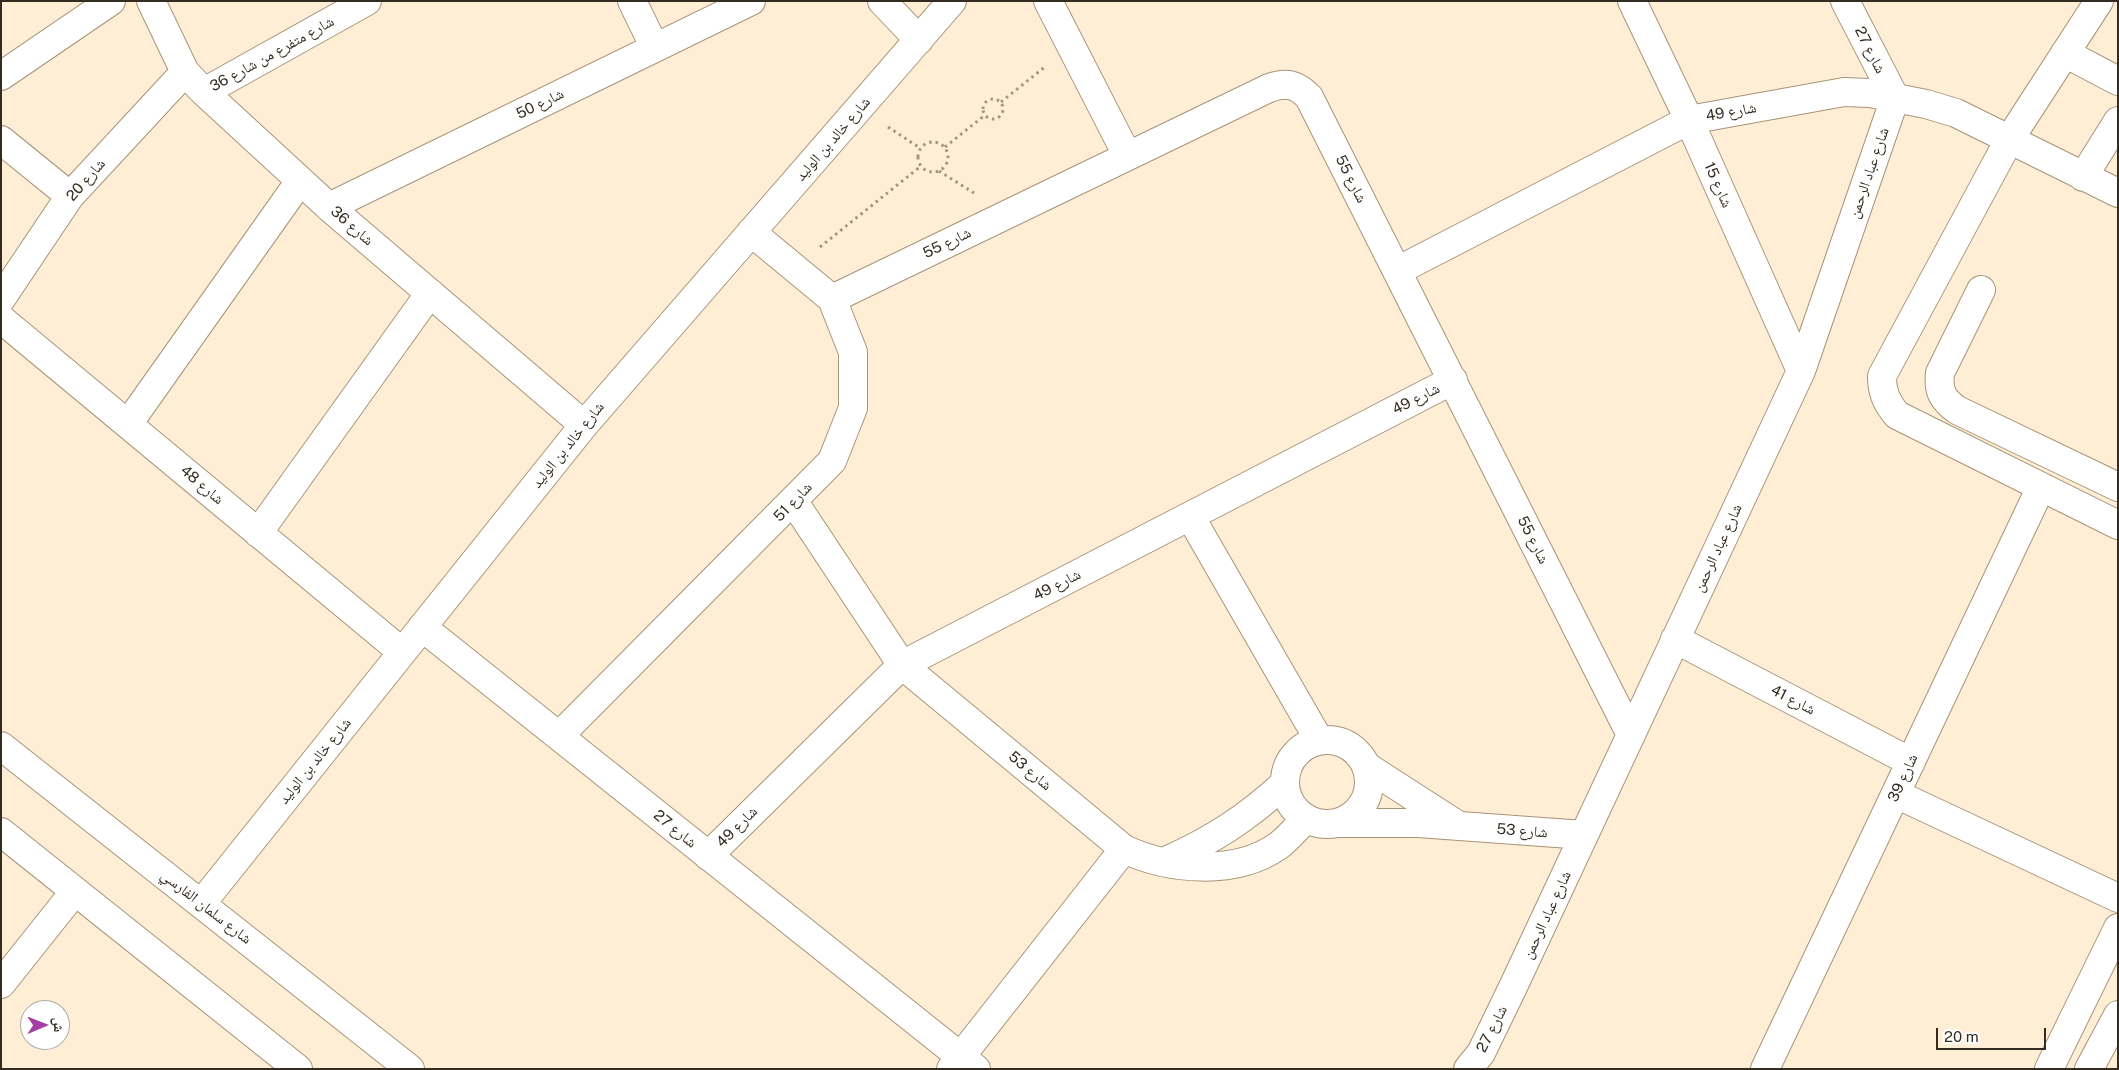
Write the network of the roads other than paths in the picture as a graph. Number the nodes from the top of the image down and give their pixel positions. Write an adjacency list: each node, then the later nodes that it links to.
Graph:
1 (111, 1): 17 (street)
2 (151, 1): 16 (street, شارع 36)
3 (367, 1): 12 (street, شارع متفرع من شارع 36)
4 (632, 1): 14 (street)
5 (751, 1): 14 (street, شارع 50)
6 (882, 1): 13 (street)
7 (952, 1): 13 (street, شارع خالد بن الوليد)
8 (1048, 1): 25 (street)
9 (1632, 1): 21 (street, شارع 15)
10 (1845, 1): 20 (street, شارع 27)
11 (2099, 1): 15 (street)
12 (326, 11): 19 (street, شارع متفرع من شارع 36)
13 (919, 40): 31 (street, شارع خالد بن الوليد)
14 (655, 48): 30 (street, شارع 50)
15 (2065, 53): 18 (street); 24 (street)
16 (185, 72): 19 (street, شارع 36); 29 (street, شارع 20)
17 (1, 76)
18 (2118, 81)
19 (204, 92): 27 (street, شارع 36)
20 (1895, 98): 21 (street, شارع 49); 24 (street, شارع 49); 38 (street, شارع عباد الرحمن)
21 (1689, 120): 32 (street, شارع 49); 38 (street, شارع 15)
22 (2118, 120): 26 (street)
23 (1, 140): 29 (street)
24 (2009, 140): 26 (street, شارع 49); 42 (street)
25 (1127, 155): 32 (street, شارع 55); 36 (street, شارع 55)
26 (2083, 177): 28 (street, شارع 49)
27 (300, 181): 30 (street, شارع 36); 40 (street)
28 (2118, 193)
29 (70, 196): 35 (street, شارع 20)
30 (329, 207): 34 (street, شارع 36)
31 (751, 232): 36 (street, شارع 51); 41 (street, شارع خالد بن الوليد)
32 (1397, 271): 39 (street, شارع 55)
33 (1981, 290): 43 (street)
34 (430, 294): 41 (street, شارع 36); 47 (street)
35 (1, 299)
36 (832, 299): 44 (street, شارع 51)
37 (1, 319): 40 (street, شارع 48)
38 (1800, 371): 49 (street, شارع عباد الرحمن)
39 (1452, 380): 45 (street, شارع 49); 52 (street, شارع 55)
40 (128, 424): 47 (street, شارع 48)
41 (584, 425): 48 (street, شارع خالد بن الوليد)
42 (2041, 487): 46 (street); 56 (street, شارع 39)
43 (2118, 487)
44 (794, 502): 51 (street, شارع 53); 53 (street, شارع 51)
45 (1190, 516): 51 (street, شارع 49); 54 (street)
46 (2118, 525)
47 (258, 533): 50 (street, شارع 48)
48 (422, 627): 50 (street, شارع خالد بن الوليد); 53 (street, شارع 27)
49 (1675, 639): 52 (street, شارع عباد الرحمن); 56 (street, شارع 41)
50 (402, 652): 70 (street, شارع خالد بن الوليد)
51 (902, 665): 65 (street, شارع 53); 66 (street, شارع 49)
52 (1631, 735): 64 (street, شارع عباد الرحمن)
53 (559, 736): 66 (street, شارع 27)
54 (1318, 740): 57 (street); 58 (street)
55 (1, 746): 70 (street, شارع سلمان الفارسي)
56 (1911, 762): 59 (street, شارع 39)
57 (1366, 766): 61 (street); 62 (street, شارع 53)
58 (1284, 783): 60 (street); 67 (street)
59 (1896, 794): 69 (street); 79 (street, شارع 39)
60 (1306, 819): 61 (street); 67 (street, شارع 53)
61 (1335, 823): 62 (street, شارع 53)
62 (1460, 826): 64 (street, شارع 53)
63 (1, 832): 68 (street)
64 (1584, 835): 73 (street, شارع عباد الرحمن)
65 (1124, 849): 67 (street, شارع 53); 75 (street)
66 (708, 856): 75 (street, شارع 27)
67 (1166, 861)
68 (76, 891): 72 (street); 76 (street)
69 (2118, 898)
70 (201, 904): 77 (street, شارع سلمان الفارسي)
71 (2118, 928): 80 (street)
72 (1, 984)
73 (1513, 987): 78 (street, شارع 27)
74 (2118, 1014): 81 (street)
75 (962, 1065)
76 (298, 1069)
77 (410, 1069)
78 (1468, 1069)
79 (1765, 1069)
80 (2050, 1069)
81 (2089, 1069)

